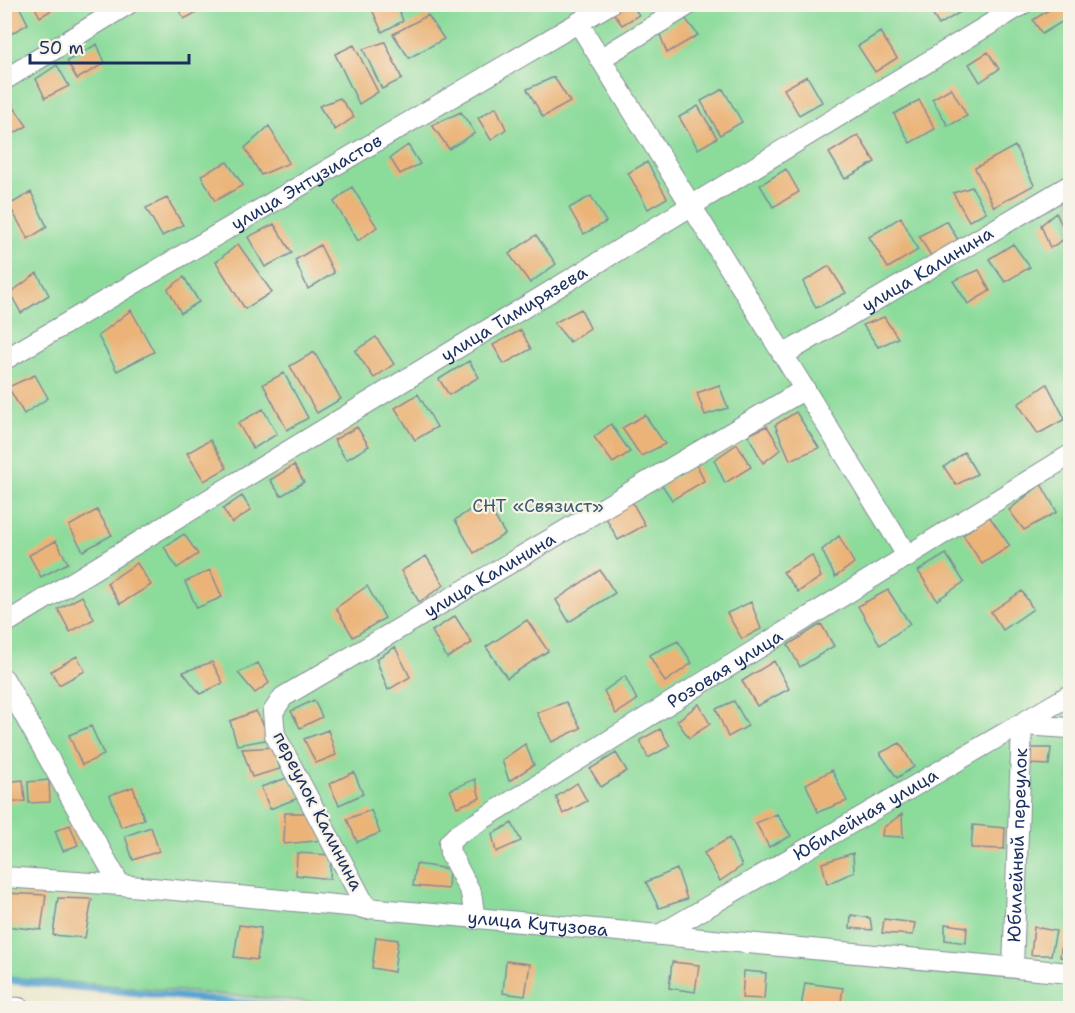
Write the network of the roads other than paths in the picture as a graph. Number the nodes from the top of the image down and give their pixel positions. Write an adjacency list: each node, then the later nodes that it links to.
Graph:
1 (128, 4): 7 (street)
2 (609, 4): 5 (street, улица Энтузиастов)
3 (690, 4): 6 (street)
4 (1023, 4): 9 (street, улица Тимирязева)
5 (579, 24): 6 (street); 11 (street, улица Энтузиастов)
6 (600, 59): 9 (street)
7 (4, 80)
8 (1071, 185): 10 (street, улица Калинина)
9 (691, 206): 10 (street); 15 (street, улица Тимирязева)
10 (783, 355): 12 (street)
11 (4, 360)
12 (805, 389): 14 (street); 18 (street, улица Калинина)
13 (1071, 455): 14 (street, Розовая улица)
14 (908, 557): 24 (street, Розовая улица)
15 (4, 624)
16 (4, 679): 22 (street)
17 (1071, 695): 19 (street, Юбилейная улица)
18 (273, 712): 23 (street, переулок Калинина)
19 (1022, 725): 20 (street); 25 (street, Юбилейная улица); 26 (street, Юбилейный переулок)
20 (1071, 728)
21 (4, 877): 22 (street, улица Кутузова)
22 (120, 885): 23 (street, улица Кутузова)
23 (368, 909): 24 (street, улица Кутузова)
24 (475, 919): 25 (street, улица Кутузова)
25 (661, 934): 26 (street, улица Кутузова)
26 (1013, 968): 27 (street, улица Кутузова)
27 (1071, 973)
28 (4, 1007): 29 (street)
29 (19, 1008)

